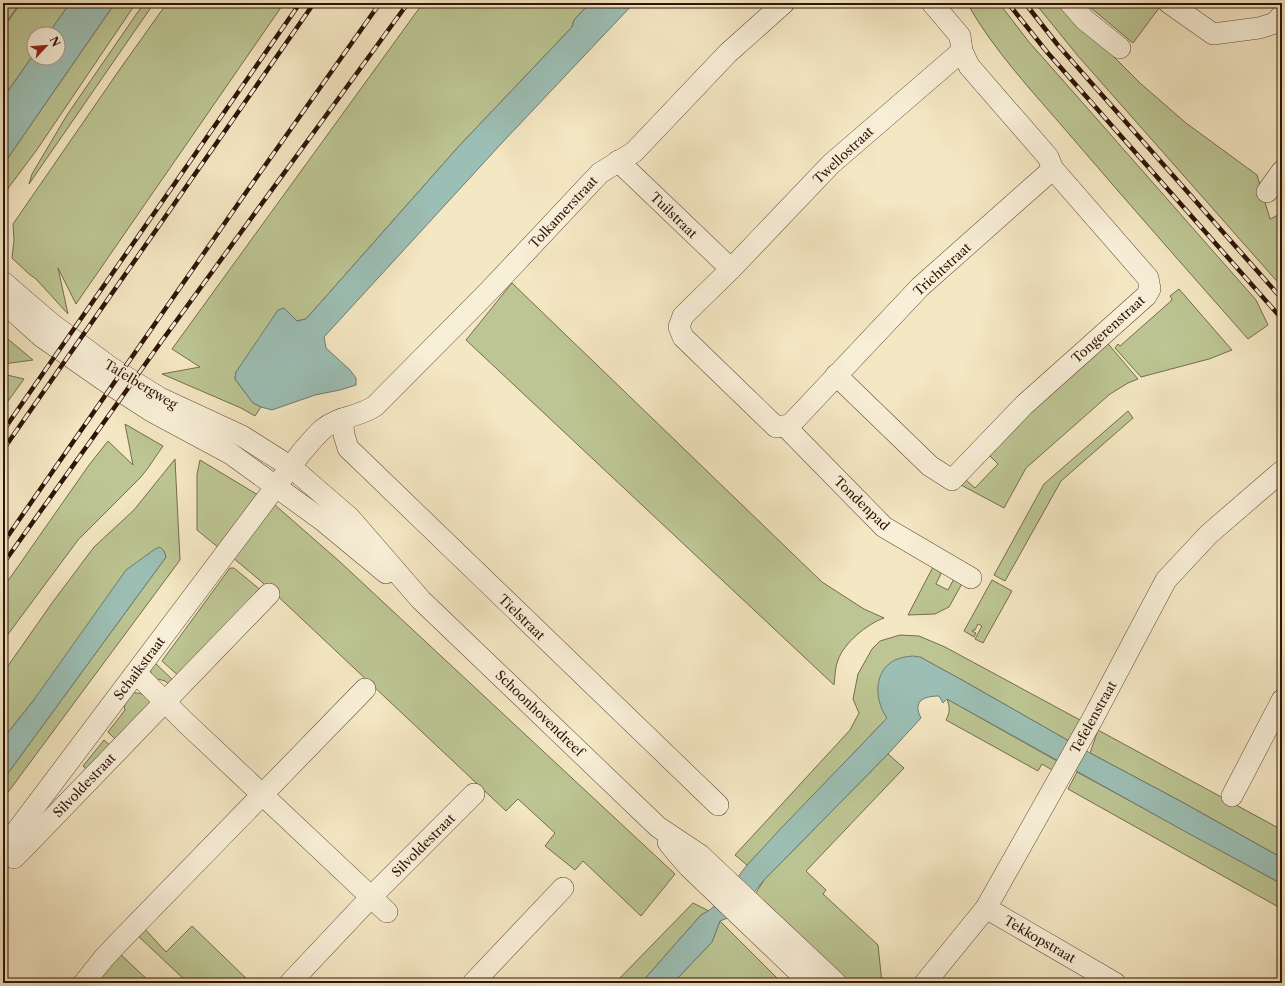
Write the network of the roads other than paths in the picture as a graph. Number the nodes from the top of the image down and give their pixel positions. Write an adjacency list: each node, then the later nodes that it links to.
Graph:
1 (784, 3): 8 (street, Tolkamerstraat)
2 (932, 3): 7 (street, Tongerenstraat)
3 (1070, 3): 6 (street)
4 (1174, 7): 5 (street)
5 (1282, 15)
6 (1120, 48)
7 (962, 51): 9 (street, Tongerenstraat); 12 (street, Twellostraat)
8 (618, 161): 12 (street, Tuilstraat); 16 (street, Tolkamerstraat)
9 (1053, 169): 15 (street, Trichtstraat); 15 (street, Tongerenstraat)
10 (1282, 171): 11 (street)
11 (1267, 192)
12 (731, 269): 17 (street, Tondenpad)
13 (3, 282): 18 (street, Tafelbergweg)
14 (3, 302): 20 (street, Tafelbergweg)
15 (836, 375): 17 (street)
16 (342, 419): 18 (street, Tolkamerstraat); 31 (street, Tielstraat)
17 (785, 426): 21 (street, Tondenpad)
18 (291, 467): 20 (street, Schaikstraat); 23 (street, Schoonhovendreef)
19 (1282, 471): 35 (street, Tefelenstraat)
20 (275, 488): 23 (street, Schoonhovendreef); 24 (street, Schaikstraat)
21 (971, 578)
22 (269, 594): 27 (street, Silvoldestraat)
23 (422, 600): 37 (street, Schoonhovendreef)
24 (136, 673): 27 (street); 32 (street, Schaikstraat)
25 (365, 689): 29 (street)
26 (1282, 700): 30 (street)
27 (164, 702): 29 (street); 32 (street, Silvoldestraat)
28 (474, 794): 34 (street, Silvoldestraat)
29 (262, 795): 34 (street); 38 (street)
30 (1232, 796)
31 (718, 805)
32 (3, 848)
33 (563, 888): 40 (street)
34 (371, 897): 36 (street); 39 (street, Silvoldestraat)
35 (986, 908): 43 (street, Tefelenstraat); 44 (street, Tekkopstraat)
36 (387, 912)
37 (748, 912): 41 (street, Schoonhovendreef); 42 (street, Schoonhovendreef)
38 (84, 983)
39 (290, 983)
40 (473, 983)
41 (810, 983)
42 (836, 983)
43 (925, 983)
44 (1115, 983)

